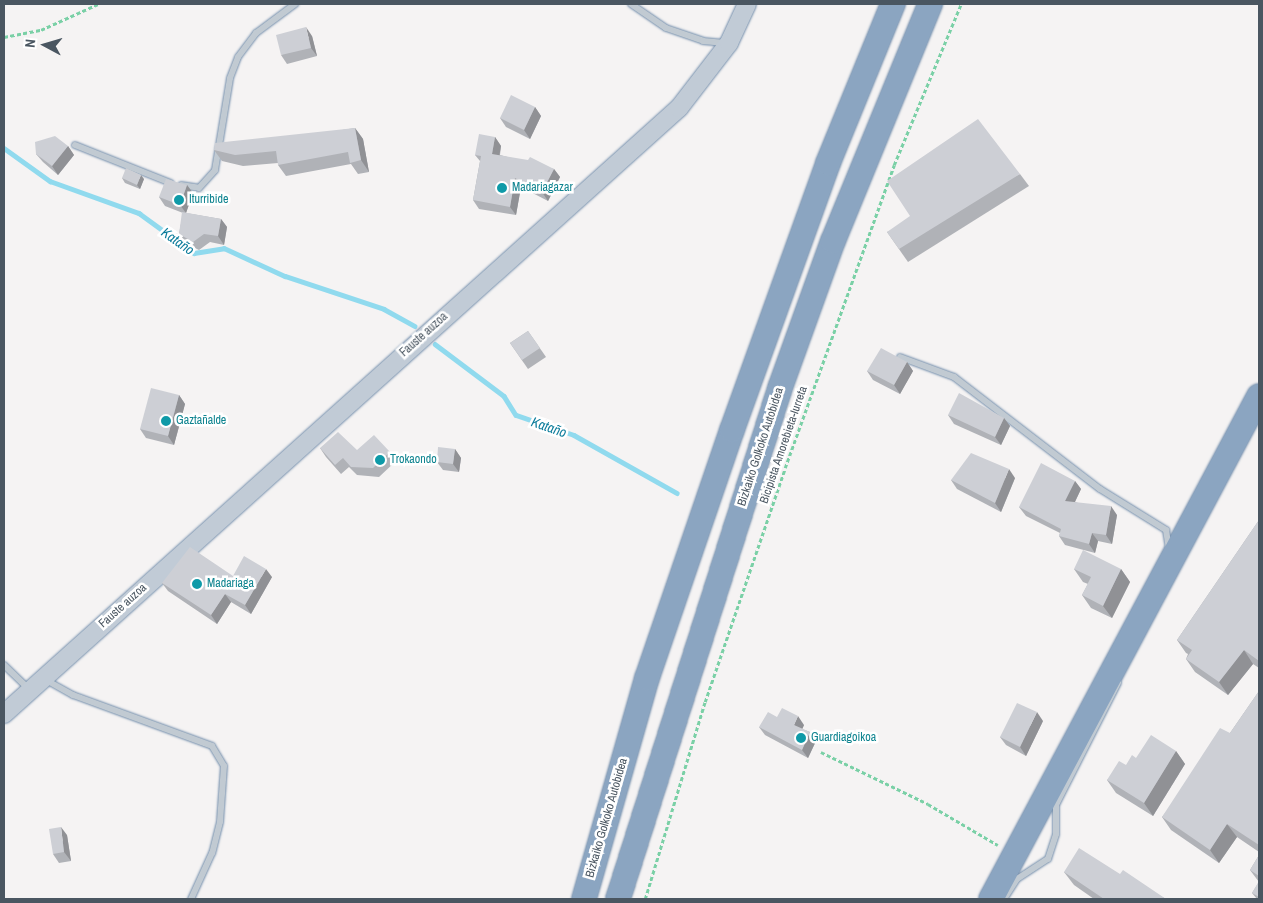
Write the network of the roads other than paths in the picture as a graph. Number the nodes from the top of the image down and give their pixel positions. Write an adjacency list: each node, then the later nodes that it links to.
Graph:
1 (294, 4): 7 (lane)
2 (631, 4): 6 (lane)
3 (747, 4): 6 (street, Fauste auzoa)
4 (894, 4): 17 (highway, Bizkaiko Golkoko Autobidea)
5 (930, 4): 18 (highway, Bizkaiko Golkoko Autobidea)
6 (729, 43): 13 (street, Fauste auzoa)
7 (75, 145)
8 (900, 357): 10 (lane)
9 (1259, 396): 10 (highway)
10 (1178, 526): 11 (highway)
11 (1130, 639): 19 (highway); 20 (lane)
12 (4, 665): 14 (lane)
13 (43, 678): 14 (street, Fauste auzoa); 16 (lane)
14 (30, 691): 15 (street, Fauste auzoa)
15 (4, 714)
16 (191, 899)
17 (584, 899)
18 (618, 899)
19 (991, 899)
20 (1004, 899)

